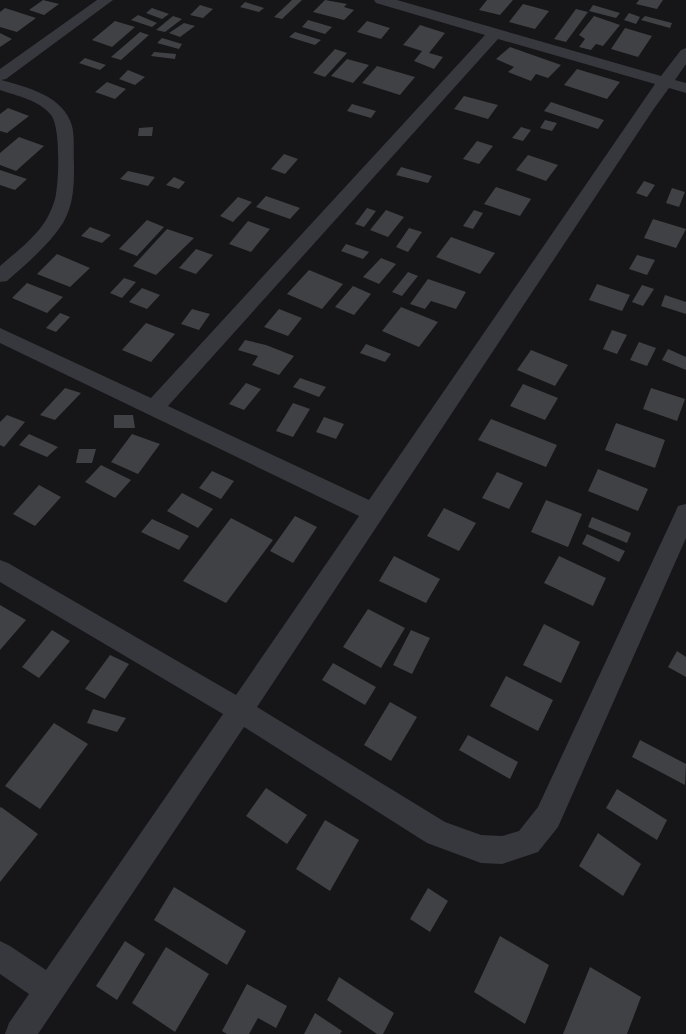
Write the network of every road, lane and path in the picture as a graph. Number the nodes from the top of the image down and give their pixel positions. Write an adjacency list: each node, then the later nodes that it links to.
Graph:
1 (106, 0): 5 (street)
2 (381, 0): 3 (street)
3 (494, 34): 7 (street); 10 (street)
4 (686, 53): 7 (street)
5 (0, 76)
6 (0, 85): 8 (street)
7 (676, 85): 11 (street)
8 (0, 276)
9 (0, 335): 10 (street)
10 (153, 409): 11 (street)
11 (372, 512): 14 (street)
12 (686, 513): 14 (street)
13 (0, 570): 14 (street)
14 (241, 711): 16 (street)
15 (0, 956): 16 (street)
16 (50, 991): 17 (street)
17 (20, 1034)

